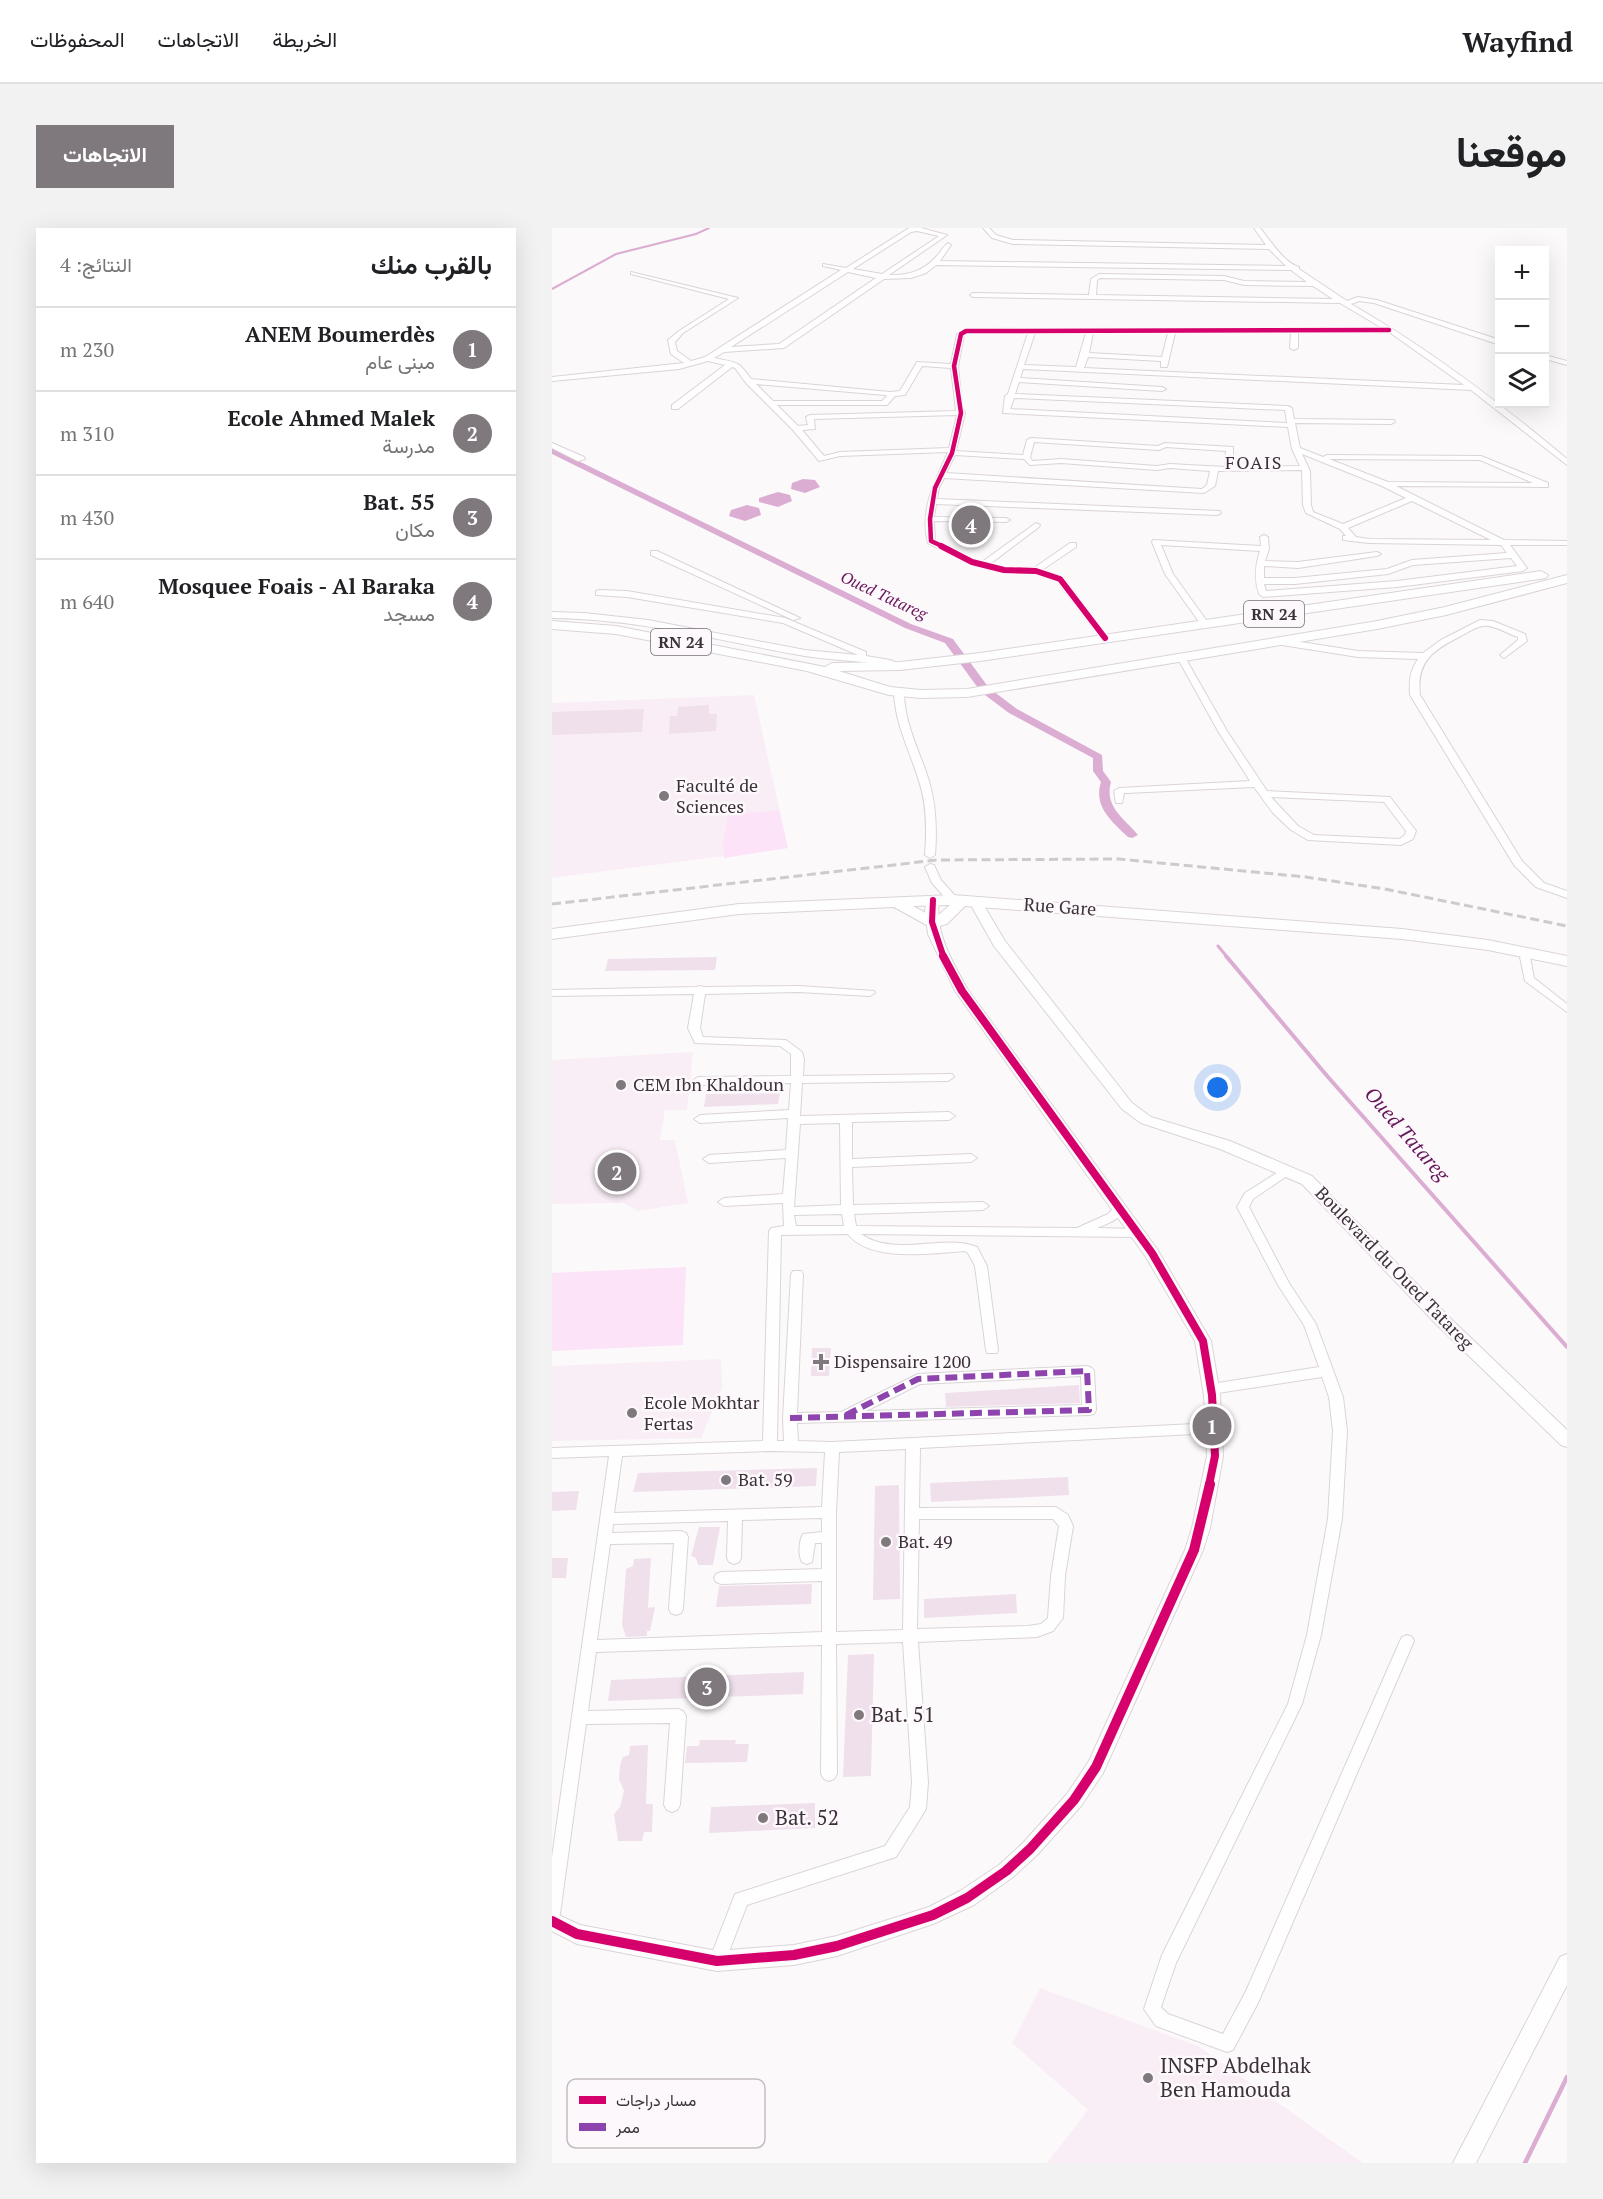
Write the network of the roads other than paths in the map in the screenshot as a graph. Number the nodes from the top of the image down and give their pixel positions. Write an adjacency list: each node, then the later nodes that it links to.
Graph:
1 (987, 228): 4 (street)
2 (1257, 228): 4 (street)
3 (948, 245): 5 (street)
4 (1271, 247): 7 (street)
5 (933, 263): 7 (street); 10 (street)
6 (825, 265): 8 (street)
7 (1297, 268): 11 (street)
8 (848, 269): 10 (street); 10 (street); 22 (street)
9 (633, 273): 29 (street)
10 (880, 277): 22 (street)
11 (1312, 284): 13 (street); 14 (street)
12 (974, 295): 13 (street)
13 (1092, 297): 14 (street)
14 (1343, 303): 17 (street); 20 (street)
15 (1032, 330): 18 (street); 30 (street); 31 (street)
16 (1295, 330): 17 (street); 19 (street); 21 (street)
17 (1389, 330): 37 (street)
18 (1090, 331): 19 (street); 23 (street)
19 (1172, 332): 26 (street)
20 (1495, 341)
21 (1294, 348)
22 (725, 350): 25 (street)
23 (1085, 355): 26 (street); 32 (street)
24 (1549, 358): 28 (street)
25 (708, 359): 27 (street); 29 (street)
26 (1164, 359): 33 (street)
27 (733, 363): 36 (street); 43 (street)
28 (1567, 363)
29 (691, 365): 34 (street)
30 (954, 366): 39 (street); 44 (street)
31 (1021, 367): 32 (street); 35 (street)
32 (1079, 370): 33 (street)
33 (1163, 374): 37 (street); 38 (street)
34 (552, 379)
35 (1015, 380): 38 (street); 40 (street)
36 (749, 381): 39 (street); 41 (street)
37 (1472, 388): 55 (street)
38 (1162, 389): 42 (street)
39 (891, 394): 41 (street)
40 (1009, 396): 42 (street); 45 (street)
41 (771, 403): 48 (street)
42 (1157, 403): 45 (street); 47 (street)
43 (675, 407)
44 (961, 412): 48 (street); 51 (street)
45 (1156, 418): 47 (street)
46 (1391, 422): 47 (street)
47 (1291, 423): 50 (street)
48 (796, 428): 51 (street)
49 (552, 445): 54 (street)
50 (1296, 449): 53 (street); 57 (street)
51 (953, 452): 52 (street); 59 (street)
52 (1026, 457): 56 (street); 58 (street)
53 (1320, 457): 60 (street); 60 (street)
54 (581, 459)
55 (1567, 463)
56 (1229, 468): 57 (street); 58 (street)
57 (1305, 468): 67 (street)
58 (1214, 469): 59 (street)
59 (941, 474): 62 (street)
60 (1385, 484): 61 (street)
61 (1412, 498): 67 (street); 72 (street)
62 (932, 501): 63 (street); 64 (street)
63 (1217, 513)
64 (930, 519): 65 (street); 80 (street)
65 (1006, 520)
66 (1036, 525): 80 (street)
67 (1343, 527): 69 (street)
68 (1264, 537): 75 (street)
69 (1352, 537): 70 (street); 71 (street)
70 (1342, 538)
71 (1369, 541): 72 (street); 77 (street)
72 (1504, 543): 73 (street); 78 (street)
73 (1567, 543)
74 (1073, 545): 81 (street)
75 (1265, 549): 79 (street); 89 (street)
76 (654, 553): 93 (street)
77 (1377, 554): 79 (street); 82 (street)
78 (1513, 555): 82 (street); 86 (street)
79 (1260, 563): 85 (street)
80 (984, 565): 81 (street)
81 (1036, 571): 91 (street)
82 (1388, 571): 85 (street); 86 (street)
83 (1567, 572): 89 (main road, RN 24)
84 (1567, 579): 92 (main road, RN 24)
85 (1261, 581): 86 (street)
86 (1397, 584)
87 (599, 592): 93 (street)
88 (552, 615): 96 (street)
89 (1205, 624): 91 (main road, RN 24)
90 (552, 625): 99 (main road, RN 24)
91 (1106, 638): 98 (main road, RN 24)
92 (1282, 642): 95 (street); 97 (main road, RN 24)
93 (854, 650): 96 (street)
94 (1504, 655): 95 (street)
95 (1423, 656): 106 (street)
96 (870, 657): 98 (street)
97 (1182, 659): 100 (main road, RN 24); 101 (street)
98 (900, 666): 99 (main road, RN 24)
99 (809, 667): 100 (main road, RN 24)
100 (899, 692): 104 (street)
101 (1257, 784): 102 (street); 103 (street)
102 (1263, 794): 102 (street)
103 (1119, 801)
104 (930, 855)
105 (930, 867): 109 (street)
106 (1567, 896)
107 (995, 905): 108 (main road, Rue Gare); 109 (main road, Rue Gare); 112 (main road, Rue Gare); 113 (main road, Rue Gare)
108 (978, 907): 109 (main road, Rue Gare); 130 (street, Boulevard du Oued Tatareg)
109 (941, 908): 110 (main road, Rue Gare); 111 (main road, Rue Gare); 134 (street)
110 (552, 934)
111 (552, 939)
112 (1525, 957): 114 (main road, Rue Gare); 118 (street)
113 (1567, 962)
114 (1567, 966)
115 (700, 989): 116 (street); 117 (street); 120 (street)
116 (552, 993)
117 (870, 993)
118 (1567, 1009)
119 (948, 1077): 120 (street)
120 (797, 1080): 121 (street); 123 (street)
121 (698, 1081)
122 (949, 1116): 125 (street)
123 (795, 1117): 124 (street); 125 (street); 126 (street)
124 (700, 1119)
125 (846, 1119): 129 (street)
126 (792, 1154): 128 (street); 131 (street)
127 (971, 1158): 129 (street)
128 (709, 1159)
129 (847, 1163): 135 (street)
130 (1286, 1171): 143 (street); 148 (street, Boulevard du Oued Tatareg)
131 (789, 1198): 132 (street); 136 (street)
132 (724, 1202)
133 (983, 1206): 135 (street)
134 (1120, 1209): 139 (street); 140 (street)
135 (847, 1210): 136 (street); 138 (street)
136 (788, 1211): 137 (street)
137 (790, 1230): 138 (street); 151 (street)
138 (851, 1230): 139 (street); 142 (street)
139 (1075, 1233): 140 (street)
140 (1137, 1233): 144 (street)
141 (797, 1274): 146 (street)
142 (992, 1350)
143 (1326, 1371): 144 (street); 168 (street)
144 (1211, 1389): 147 (street)
145 (844, 1416): 145 (street); 146 (street)
146 (790, 1418): 150 (street)
147 (1215, 1428): 149 (street); 175 (street)
148 (1567, 1440)
149 (913, 1443): 152 (street); 156 (street)
150 (791, 1445): 151 (street); 152 (street)
151 (770, 1446): 153 (street)
152 (832, 1447): 155 (street)
153 (616, 1452): 154 (street); 158 (street)
154 (552, 1453)
155 (829, 1512): 157 (street); 159 (street)
156 (912, 1514): 166 (street); 166 (street)
157 (735, 1515): 158 (street); 161 (street)
158 (606, 1520): 160 (street)
159 (829, 1538): 162 (street); 163 (street)
160 (604, 1539): 165 (street); 169 (street)
161 (734, 1558)
162 (807, 1558)
163 (829, 1575): 164 (street); 167 (street)
164 (721, 1578)
165 (676, 1609)
166 (910, 1634): 167 (street); 175 (street)
167 (828, 1637): 169 (street); 171 (street)
168 (1407, 1641)
169 (590, 1646): 170 (street)
170 (580, 1718): 172 (street); 173 (street)
171 (829, 1774)
172 (672, 1805)
173 (552, 1914)
174 (552, 1921): 175 (street)
175 (717, 1961)
176 (1567, 1964): 177 (street)
177 (1464, 2163)

